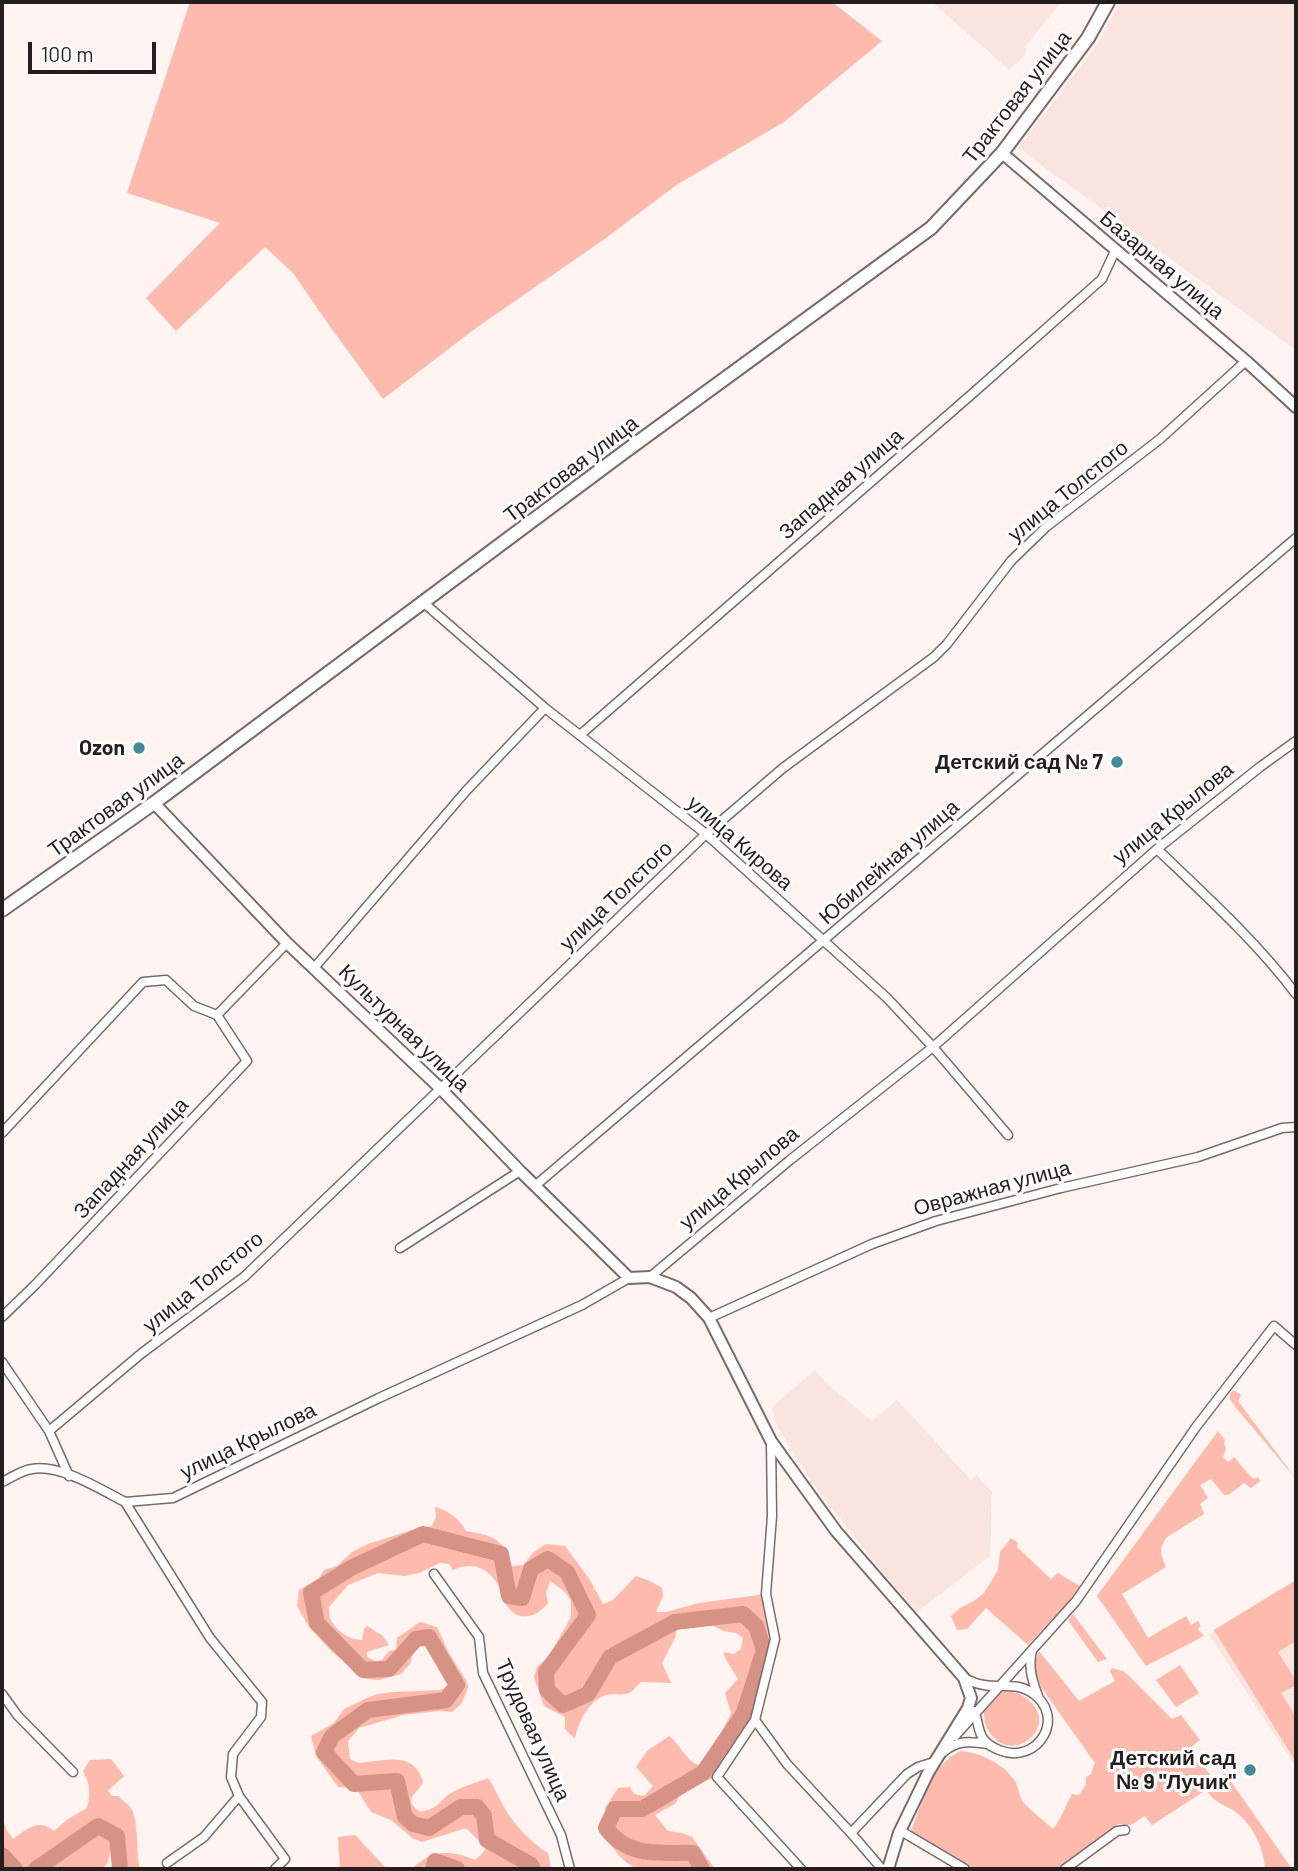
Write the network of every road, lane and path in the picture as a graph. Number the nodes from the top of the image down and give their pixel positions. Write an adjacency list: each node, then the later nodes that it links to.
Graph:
1 (1108, 2): 2 (main road, Трактовая улица)
2 (1002, 153): 3 (street, Базарная улица); 7 (main road, Трактовая улица)
3 (1115, 251): 4 (street, Базарная улица); 9 (street, Западная улица)
4 (1246, 361): 5 (street, Базарная улица); 12 (street, улица Толстого)
5 (1296, 407)
6 (1296, 537): 15 (street, Юбилейная улица)
7 (424, 603): 8 (street, улица Кирова); 11 (main road, Трактовая улица)
8 (545, 708): 9 (street, улица Кирова); 17 (street)
9 (580, 735): 12 (street, улица Кирова)
10 (1296, 741): 13 (street, улица Крылова)
11 (154, 803): 14 (main road, Трактовая улица); 16 (street, Культурная улица)
12 (706, 834): 15 (street, улица Кирова); 21 (street, улица Толстого)
13 (1157, 849): 18 (street); 20 (street, улица Крылова)
14 (2, 910)
15 (824, 941): 20 (street, улица Кирова); 26 (street, Юбилейная улица)
16 (287, 943): 17 (street, Культурная улица); 19 (street)
17 (314, 968): 21 (street, Культурная улица)
18 (1296, 994)
19 (217, 1014): 23 (street); 30 (street, Западная улица)
20 (933, 1047): 24 (street, улица Кирова); 28 (street, улица Крылова)
21 (441, 1089): 25 (street, Культурная улица); 34 (street, улица Толстого)
22 (1296, 1127): 31 (street, Овражная улица)
23 (2, 1133)
24 (1008, 1135)
25 (520, 1171): 26 (street, Культурная улица); 27 (street)
26 (536, 1185): 29 (street, Культурная улица)
27 (400, 1248)
28 (650, 1277): 29 (street, улица Крылова); 31 (street)
29 (629, 1278): 38 (street, улица Крылова)
30 (2, 1317)
31 (709, 1318): 35 (street)
32 (1296, 1345): 40 (street)
33 (2, 1362): 34 (street)
34 (49, 1431): 36 (street)
35 (771, 1441): 41 (street); 47 (street)
36 (69, 1476): 37 (street); 38 (street)
37 (2, 1482)
38 (125, 1502): 51 (street)
39 (435, 1574): 57 (street, Трудовая улица)
40 (1033, 1648): 42 (street); 45 (street)
41 (964, 1678): 42 (street); 44 (street)
42 (1001, 1685): 45 (street); 46 (street)
43 (2, 1694): 50 (street)
44 (971, 1698): 46 (street); 49 (street)
45 (1040, 1700): 48 (street)
46 (975, 1713): 48 (street); 49 (street)
47 (755, 1720): 54 (street); 58 (street)
48 (988, 1744): 49 (street)
49 (936, 1759): 53 (street); 54 (street)
50 (73, 1772)
51 (239, 1796): 55 (street); 56 (street)
52 (1125, 1830): 62 (street)
53 (901, 1831): 60 (street); 61 (street)
54 (851, 1833): 59 (street)
55 (167, 1863)
56 (275, 1869)
57 (570, 1869)
58 (801, 1869)
59 (882, 1869)
60 (888, 1869)
61 (965, 1869)
62 (1065, 1869)

